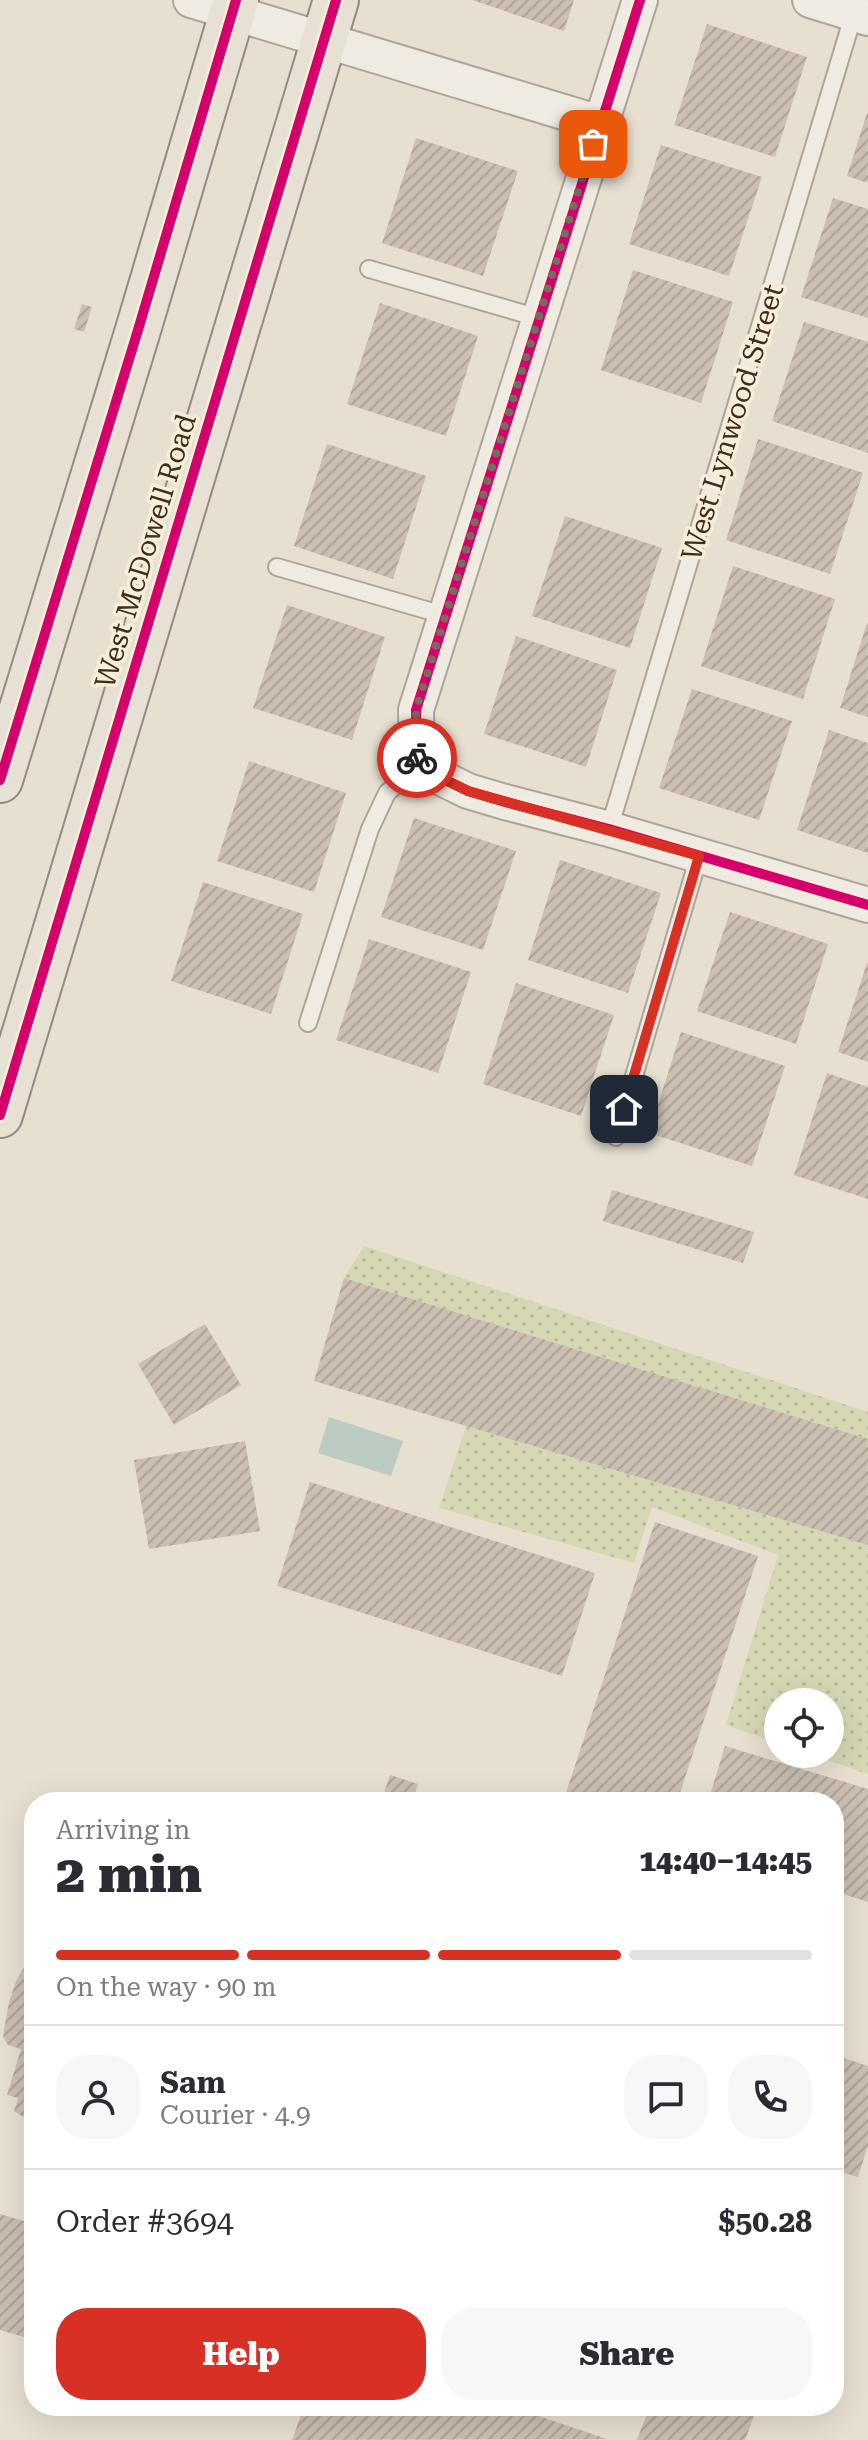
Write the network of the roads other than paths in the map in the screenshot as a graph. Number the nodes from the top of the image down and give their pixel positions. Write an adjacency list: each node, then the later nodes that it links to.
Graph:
1 (191, 0): 4 (street)
2 (640, 0): 7 (street)
3 (810, 0): 5 (street)
4 (234, 6): 6 (street); 13 (main road)
5 (861, 16): 14 (lane, West Lynwood Street)
6 (330, 20): 7 (street); 18 (main road, West McDowell Road)
7 (600, 123): 9 (street)
8 (369, 269): 9 (lane)
9 (539, 318): 11 (street)
10 (277, 567): 11 (lane)
11 (447, 616): 12 (street)
12 (417, 766): 14 (street); 17 (lane)
13 (0, 780)
14 (609, 829): 15 (street)
15 (699, 856): 16 (street); 19 (lane)
16 (868, 905)
17 (308, 1023)
18 (0, 1115)
19 (616, 1137)

